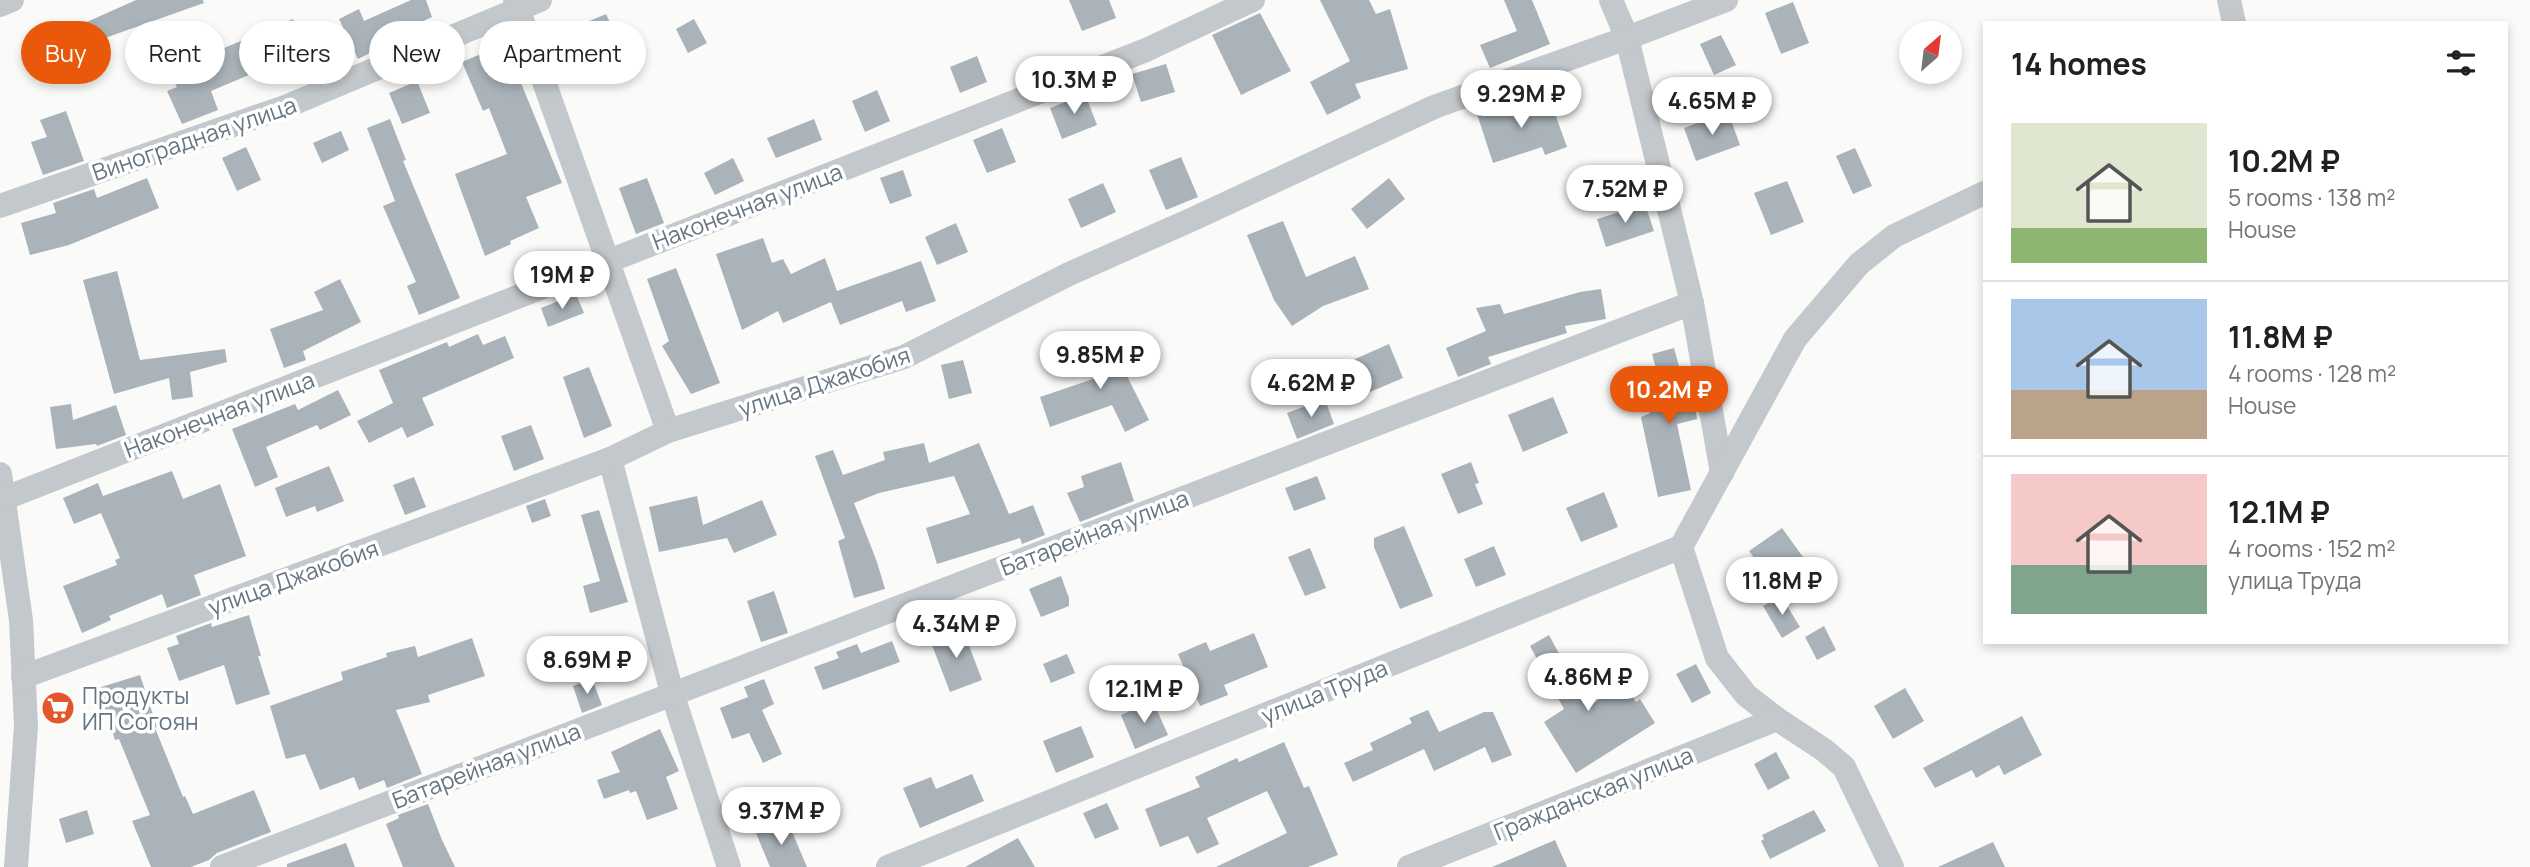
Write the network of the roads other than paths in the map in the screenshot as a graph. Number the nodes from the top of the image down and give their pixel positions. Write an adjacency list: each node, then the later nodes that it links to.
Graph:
1 (12, 0): 7 (street)
2 (1253, 0): 12 (street, Наконечная улица)
3 (1611, 0): 9 (street)
4 (1726, 0): 9 (street, улица Джакобия)
5 (2229, 0): 8 (street)
6 (524, 3): 11 (street, Виноградная улица); 12 (street)
7 (0, 5)
8 (2234, 21)
9 (1627, 38): 13 (street); 14 (street, улица Джакобия)
10 (1983, 193): 16 (street)
11 (0, 206)
12 (607, 261): 14 (street); 17 (street, Наконечная улица)
13 (1692, 303): 16 (street); 20 (street, Батарейная улица)
14 (668, 431): 15 (street, улица Джакобия)
15 (610, 459): 19 (street, улица Джакобия); 20 (street)
16 (1722, 473): 18 (street)
17 (2, 487): 19 (street)
18 (1681, 547): 21 (street); 25 (street, улица Труда)
19 (23, 677): 22 (street)
20 (672, 694): 23 (street, Батарейная улица); 24 (street)
21 (1777, 719): 26 (street, Гражданская улица); 27 (street)
22 (16, 867)
23 (222, 867)
24 (729, 867)
25 (888, 867)
26 (1409, 867)
27 (1892, 867)

